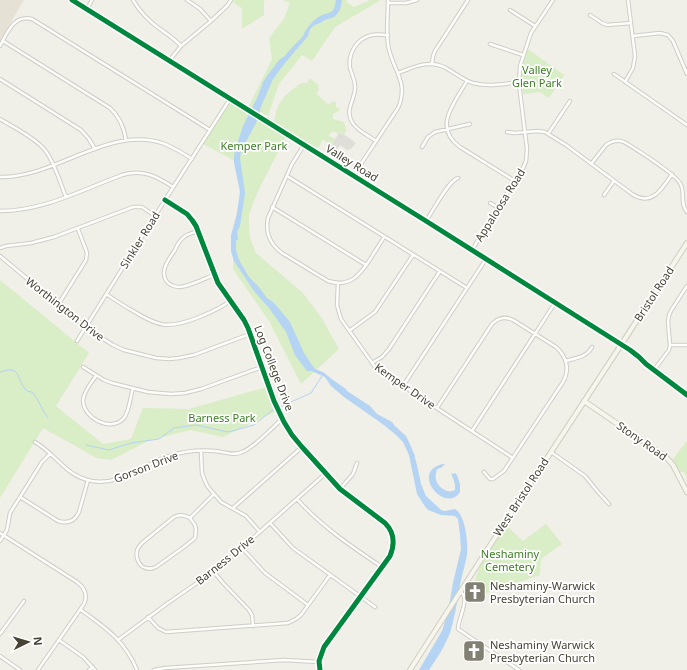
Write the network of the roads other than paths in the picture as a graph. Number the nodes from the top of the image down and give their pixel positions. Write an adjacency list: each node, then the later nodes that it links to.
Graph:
1 (72, 0): 11 (street, Valley Road)
2 (92, 0): 11 (street)
3 (133, 0): 22 (street)
4 (187, 0): 14 (street)
5 (231, 0): 14 (street)
6 (416, 0): 10 (street)
7 (468, 0): 25 (street)
8 (553, 0): 16 (street, Appaloosa Road)
9 (628, 0): 15 (street)
10 (388, 2): 17 (street)
11 (86, 9): 24 (street, Valley Road)
12 (510, 10): 16 (street)
13 (590, 15): 15 (street)
14 (211, 21): 22 (street)
15 (631, 23): 18 (street)
16 (535, 26): 23 (street, Appaloosa Road)
17 (388, 34): 26 (street); 44 (street)
18 (633, 36): 28 (street); 32 (street)
19 (3, 41): 21 (street); 39 (street); 43 (street)
20 (490, 44): 23 (street)
21 (0, 46)
22 (181, 46): 24 (street)
23 (523, 55): 31 (street, Appaloosa Road)
24 (169, 61): 33 (street, Valley Road)
25 (432, 64): 26 (street); 30 (street)
26 (398, 73): 44 (street)
27 (614, 74): 32 (street)
28 (687, 74)
29 (0, 79): 47 (street)
30 (467, 81): 31 (street); 38 (street)
31 (519, 82): 41 (street, Appaloosa Road)
32 (625, 82): 37 (street)
33 (230, 99): 39 (street, Sinkler Road); 45 (street, Valley Road)
34 (570, 101): 42 (street)
35 (0, 119): 50 (street)
36 (470, 124): 38 (street)
37 (687, 125)
38 (447, 129): 46 (street); 56 (street)
39 (210, 130): 48 (street, Sinkler Road)
40 (507, 132): 41 (street)
41 (525, 133): 42 (street); 56 (street, Appaloosa Road)
42 (548, 134): 49 (street)
43 (126, 140): 47 (street); 48 (street)
44 (376, 141): 53 (street)
45 (304, 145): 52 (street); 53 (street, Valley Road)
46 (422, 147)
47 (95, 149): 50 (street)
48 (192, 159): 58 (street, Sinkler Road)
49 (591, 164): 51 (street); 57 (street)
50 (53, 166): 54 (street); 60 (street)
51 (672, 174): 57 (street); 66 (street)
52 (286, 176): 63 (street); 71 (street)
53 (354, 176): 68 (street, Valley Road)
54 (0, 177)
55 (458, 178): 68 (street)
56 (515, 181): 64 (street, Appaloosa Road)
57 (614, 181): 59 (street)
58 (174, 187): 60 (street); 61 (street, Sinkler Road)
59 (604, 195)
60 (66, 197): 65 (street)
61 (165, 200): 67 (street, Sinkler Road); 70 (street, Log College Drive)
62 (490, 203): 64 (street)
63 (272, 207): 78 (street); 81 (street)
64 (498, 208): 74 (street, Appaloosa Road)
65 (0, 211)
66 (687, 212)
67 (155, 216): 69 (street); 85 (street, Sinkler Road)
68 (426, 221): 74 (street, Valley Road)
69 (78, 229): 73 (street); 88 (street)
70 (198, 231): 80 (street, Log College Drive); 80 (street)
71 (384, 237): 75 (street); 78 (street)
72 (687, 243): 94 (street, Bristol Road)
73 (0, 248)
74 (472, 250): 77 (street, Valley Road)
75 (413, 255): 79 (street); 90 (street)
76 (0, 256): 88 (street, Worthington Drive)
77 (486, 259): 83 (street); 87 (street, Valley Road)
78 (366, 265): 81 (street)
79 (440, 272): 83 (street); 99 (street)
80 (214, 275): 86 (street, Log College Drive)
81 (338, 283): 90 (street, Kemper Drive)
82 (687, 286): 84 (street)
83 (467, 288): 104 (street)
84 (686, 291): 95 (street)
85 (106, 294): 86 (street); 89 (street, Sinkler Road)
86 (230, 301): 91 (street, Log College Drive)
87 (555, 303): 92 (street); 94 (street, Valley Road)
88 (58, 305): 89 (street, Worthington Drive)
89 (86, 328): 91 (street, Worthington Drive); 93 (street, Sinkler Road)
90 (349, 331): 99 (street, Kemper Drive)
91 (250, 334): 101 (street, Log College Drive)
92 (535, 334): 98 (street); 108 (street); 110 (street)
93 (77, 341)
94 (621, 345): 102 (street); 107 (street, West Bristol Road)
95 (670, 345): 96 (street); 102 (street)
96 (687, 345)
97 (592, 347): 98 (street)
98 (566, 361): 116 (street)
99 (372, 363): 104 (street, Kemper Drive)
100 (82, 367): 103 (street)
101 (262, 367): 105 (street); 109 (street, Log College Drive)
102 (654, 370): 106 (street)
103 (96, 376): 105 (street); 105 (street)
104 (403, 386): 108 (street, Kemper Drive)
105 (132, 388)
106 (687, 395)
107 (584, 401): 114 (street, West Bristol Road); 122 (street, Stony Road)
108 (437, 408): 110 (street, Kemper Drive)
109 (282, 419): 112 (street, Log College Drive); 113 (street, Gorson Drive)
110 (472, 431): 116 (street, Kemper Drive)
111 (35, 442): 115 (street, Gorson Drive)
112 (302, 447): 119 (street, Log College Drive); 127 (street)
113 (201, 452): 120 (street, Gorson Drive); 123 (street)
114 (550, 452): 126 (street); 138 (street, West Bristol Road)
115 (50, 454): 120 (street, Gorson Drive); 124 (street)
116 (513, 458): 118 (street)
117 (357, 463): 121 (street)
118 (484, 472)
119 (326, 474): 121 (street, Log College Drive); 125 (street, Barness Drive)
120 (88, 480): 124 (street)
121 (340, 489): 135 (street, Log College Drive)
122 (687, 492)
123 (214, 494): 127 (street); 128 (street)
124 (20, 497): 132 (street)
125 (297, 499): 129 (street, Barness Drive); 135 (street)
126 (609, 504)
127 (232, 508): 130 (street)
128 (190, 518): 128 (street)
129 (270, 523): 130 (street, Barness Drive); 137 (street)
130 (260, 532): 134 (street, Barness Drive)
131 (0, 534): 132 (street)
132 (4, 536): 133 (street); 143 (street)
133 (0, 542)
134 (242, 548): 136 (street, Barness Drive); 141 (street)
135 (382, 567): 139 (street, Log College Drive)
136 (213, 571): 144 (street, Barness Drive); 145 (street)
137 (330, 575): 139 (street); 141 (street)
138 (460, 592): 158 (street, West Bristol Road); 159 (street)
139 (360, 597): 142 (street); 150 (street, Log College Drive)
140 (24, 601): 146 (street)
141 (308, 605): 145 (street)
142 (375, 607)
143 (81, 610): 147 (street); 148 (street)
144 (148, 617): 145 (street); 148 (street, Barness Drive)
145 (253, 626)
146 (0, 634)
147 (59, 640): 151 (street); 153 (street)
148 (118, 640): 155 (street)
149 (0, 656): 152 (street)
150 (319, 662): 156 (street); 157 (street, Log College Drive)
151 (94, 669): 154 (street)
152 (20, 670)
153 (38, 670)
154 (89, 670)
155 (137, 670)
156 (154, 670)
157 (320, 670)
158 (410, 670)
159 (519, 670)

